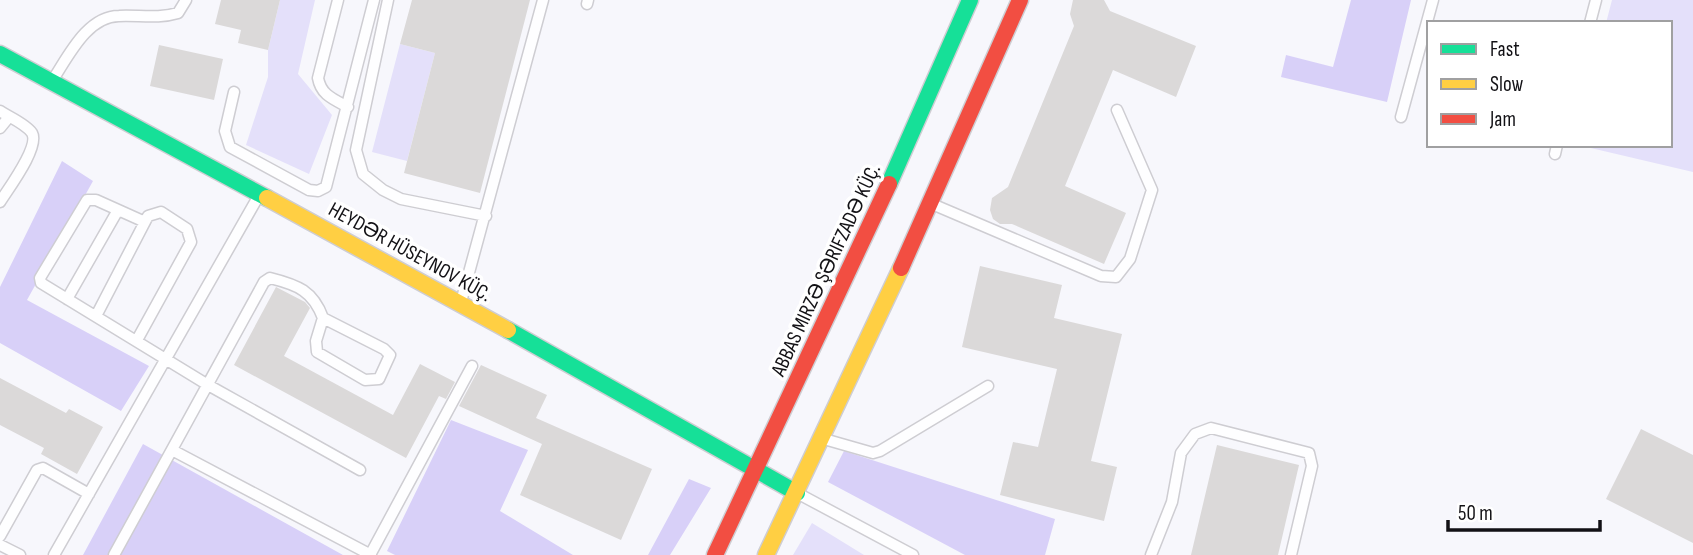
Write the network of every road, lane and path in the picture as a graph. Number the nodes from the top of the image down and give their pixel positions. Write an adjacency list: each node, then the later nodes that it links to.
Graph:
1 (186, 0): 14 (lane)
2 (338, 0): 16 (lane)
3 (374, 0): 16 (lane)
4 (388, 0): 25 (lane)
5 (543, 0): 25 (lane)
6 (970, 0): 39 (main road, ABBAS MIRZƏ ŞƏRIFZADƏ KÜÇ.)
7 (1020, 0): 23 (main road)
8 (1433, 0): 10 (lane)
9 (1596, 0): 11 (lane)
10 (1427, 21)
11 (1591, 21)
12 (1427, 22): 19 (lane)
13 (0, 54): 14 (main road, HEYDƏR HÜSEYNOV KÜÇ.)
14 (51, 81): 21 (main road, HEYDƏR HÜSEYNOV KÜÇ.)
15 (234, 92): 16 (lane)
16 (348, 107)
17 (1117, 110): 23 (lane)
18 (5, 114): 20 (lane); 22 (lane)
19 (1401, 117)
20 (0, 128)
21 (260, 194): 28 (main road, HEYDƏR HÜSEYNOV KÜÇ.); 32 (lane)
22 (0, 202)
23 (931, 204): 36 (main road)
24 (118, 210): 26 (lane); 27 (lane); 27 (lane)
25 (486, 216): 28 (lane)
26 (145, 222): 29 (lane); 31 (lane)
27 (66, 299): 29 (lane)
28 (461, 303): 39 (main road, HEYDƏR HÜSEYNOV KÜÇ.)
29 (96, 316): 31 (lane)
30 (323, 318): 30 (lane); 34 (lane)
31 (136, 340): 32 (lane)
32 (164, 358): 34 (lane); 41 (lane)
33 (472, 366): 47 (lane)
34 (208, 385): 37 (lane); 38 (lane)
35 (988, 386): 36 (lane)
36 (823, 439): 40 (main road)
37 (172, 450): 46 (lane); 47 (lane)
38 (360, 470)
39 (757, 471): 40 (main road, HEYDƏR HÜSEYNOV KÜÇ.); 48 (main road, ABBAS MIRZƏ ŞƏRIFZADƏ KÜÇ.)
40 (797, 493): 49 (main road); 50 (lane)
41 (89, 495): 42 (lane); 45 (lane)
42 (0, 536)
43 (0, 545): 44 (lane)
44 (20, 555)
45 (54, 555)
46 (114, 555)
47 (370, 555)
48 (715, 555)
49 (766, 555)
50 (913, 555)
51 (1151, 555): 52 (lane)
52 (1291, 555)

